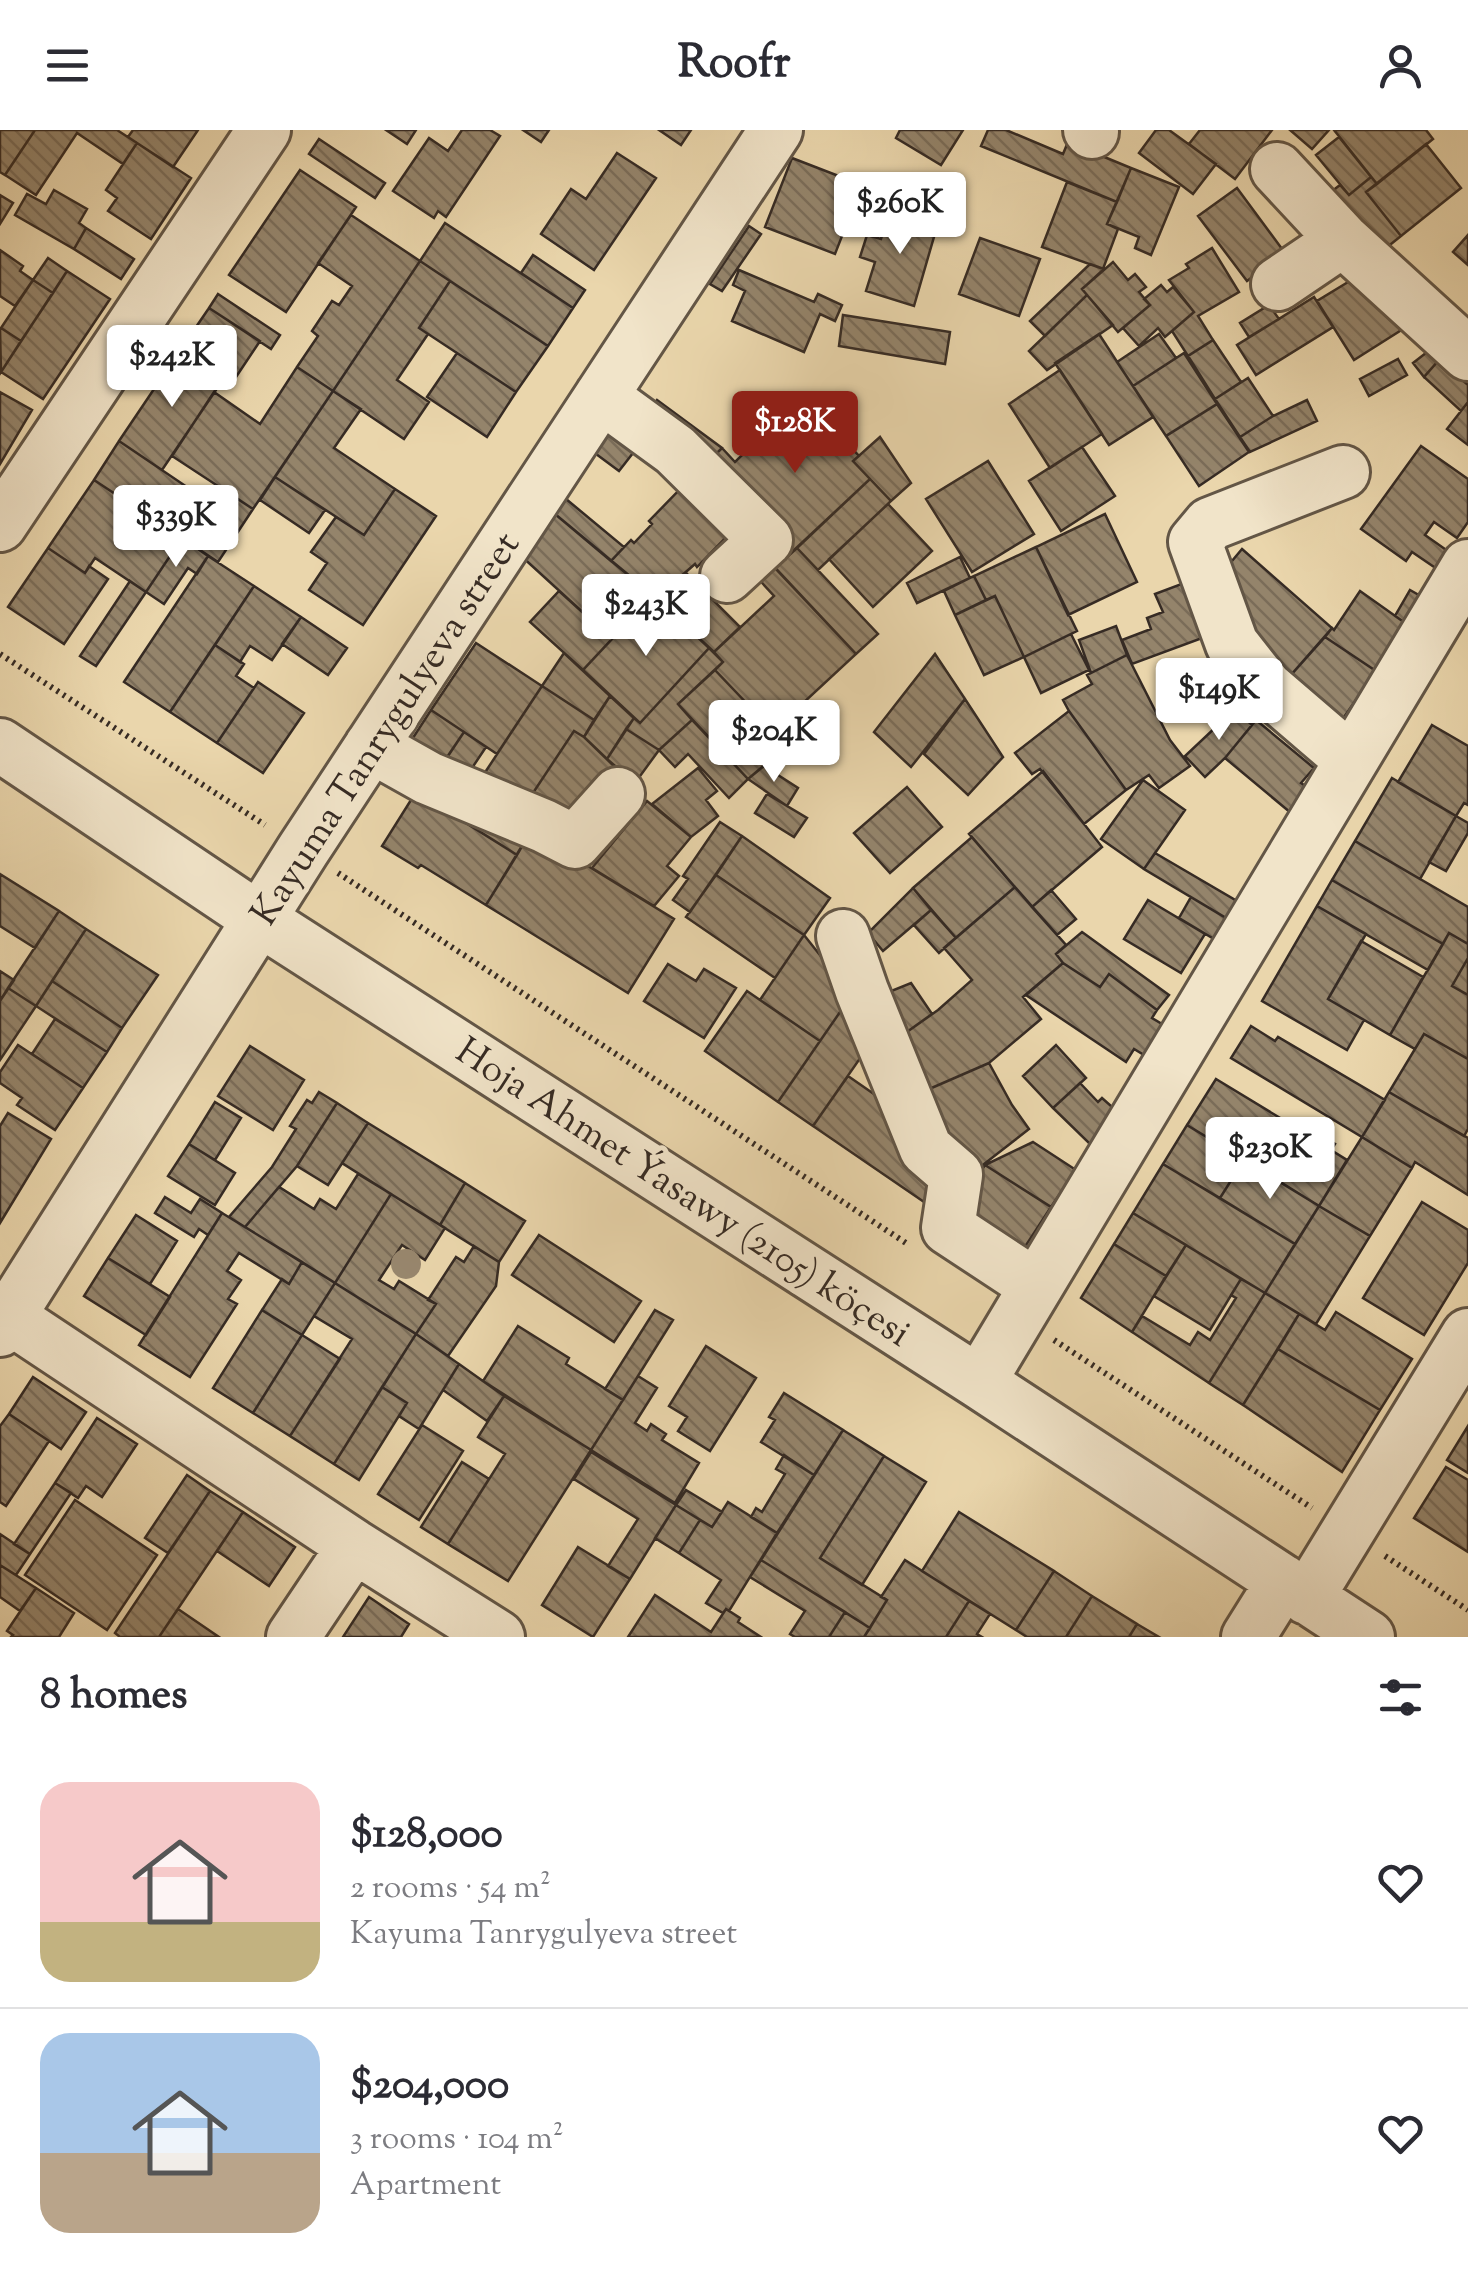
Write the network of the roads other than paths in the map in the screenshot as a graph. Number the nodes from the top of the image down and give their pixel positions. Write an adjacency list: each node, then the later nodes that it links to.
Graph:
1 (264, 130): 9 (street)
2 (776, 130): 7 (street, Kayuma Tanrygulyeva street)
3 (1276, 169): 4 (street)
4 (1344, 240): 5 (street); 6 (street)
5 (1278, 284)
6 (1468, 354)
7 (601, 396): 11 (street); 13 (street, Kayuma Tanrygulyeva street)
8 (1343, 472): 14 (street)
9 (0, 525)
10 (1468, 566): 14 (street)
11 (727, 576)
12 (0, 745): 16 (street, Hoja Ahmet Ýasawy (2105) köçesi)
13 (371, 746): 15 (street); 16 (street, Kayuma Tanrygulyeva street)
14 (1351, 760): 18 (street)
15 (618, 794)
16 (260, 918): 19 (street, Kayuma Tanrygulyeva street); 21 (street, Hoja Ahmet Ýasawy (2105) köçesi)
17 (843, 936): 18 (street)
18 (1027, 1302): 21 (street)
19 (4, 1324): 22 (street)
20 (1468, 1334): 23 (street)
21 (979, 1382): 23 (street, Hoja Ahmet Ýasawy (2105) köçesi)
22 (354, 1546): 24 (street); 25 (street)
23 (1295, 1589): 26 (street); 27 (street, Hoja Ahmet Ýasawy (2105) köçesi)
24 (293, 1637)
25 (498, 1637)
26 (1248, 1637)
27 (1368, 1637)

